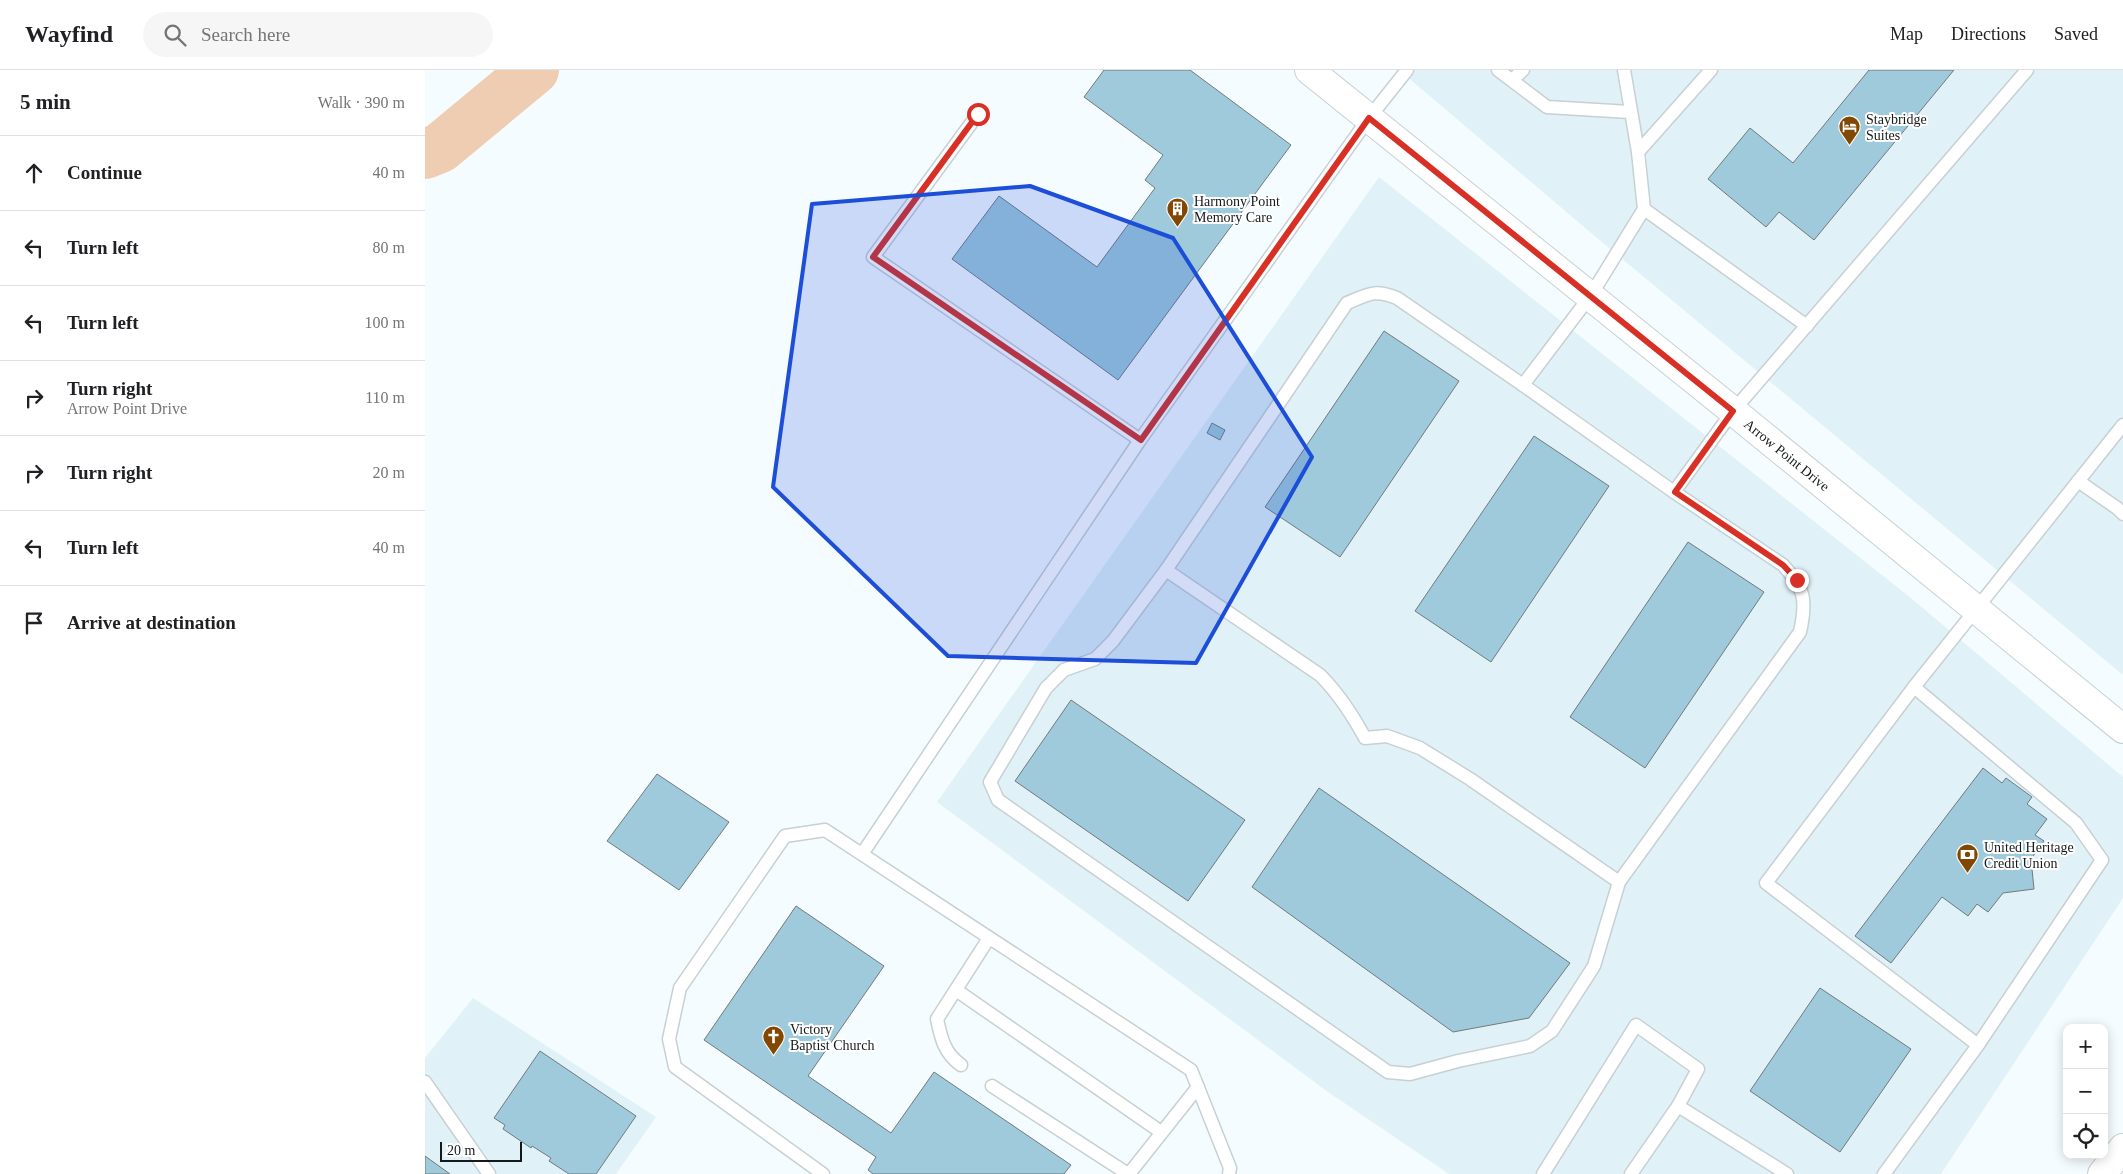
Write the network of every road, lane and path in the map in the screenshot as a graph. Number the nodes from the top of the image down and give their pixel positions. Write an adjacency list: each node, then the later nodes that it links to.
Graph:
1 (1309, 70): 11 (street, Arrow Point Drive)
2 (1407, 70): 11 (lane)
3 (1498, 70): 8 (lane)
4 (1523, 70): 8 (lane)
5 (1624, 70): 9 (lane)
6 (1711, 70): 12 (lane)
7 (2027, 70): 15 (lane)
8 (1512, 80): 9 (lane)
9 (1630, 112): 12 (lane)
10 (978, 114): 19 (lane)
11 (1369, 118): 14 (street, Arrow Point Drive); 19 (lane)
12 (1638, 152): 13 (lane)
13 (1645, 210): 14 (lane); 15 (lane)
14 (1591, 296): 16 (lane); 17 (street, Arrow Point Drive)
15 (1807, 326): 17 (lane)
16 (1523, 385): 21 (lane); 23 (lane)
17 (1733, 411): 21 (lane); 24 (street, Arrow Point Drive)
18 (2123, 425): 20 (lane)
19 (1141, 440): 27 (lane)
20 (2078, 481): 22 (lane); 24 (lane)
21 (1675, 492): 28 (lane)
22 (2123, 514)
23 (1166, 570): 28 (lane); 28 (lane)
24 (1974, 609): 25 (lane); 26 (street, Arrow Point Drive)
25 (1914, 687): 31 (lane); 31 (lane)
26 (2123, 729)
27 (862, 854): 29 (lane); 40 (lane)
28 (1619, 882)
29 (989, 938): 30 (lane); 35 (lane)
30 (956, 990): 32 (lane); 37 (lane)
31 (1978, 1045): 46 (lane)
32 (961, 1065)
33 (425, 1082): 39 (lane)
34 (992, 1086): 41 (lane)
35 (1197, 1087): 37 (lane); 42 (lane)
36 (1678, 1106): 43 (lane); 44 (lane); 45 (lane)
37 (1161, 1132): 41 (lane)
38 (2123, 1148): 47 (street)
39 (489, 1174)
40 (823, 1174)
41 (1129, 1174)
42 (1229, 1174)
43 (1543, 1174)
44 (1631, 1174)
45 (1787, 1174)
46 (1884, 1174)
47 (2102, 1174)

